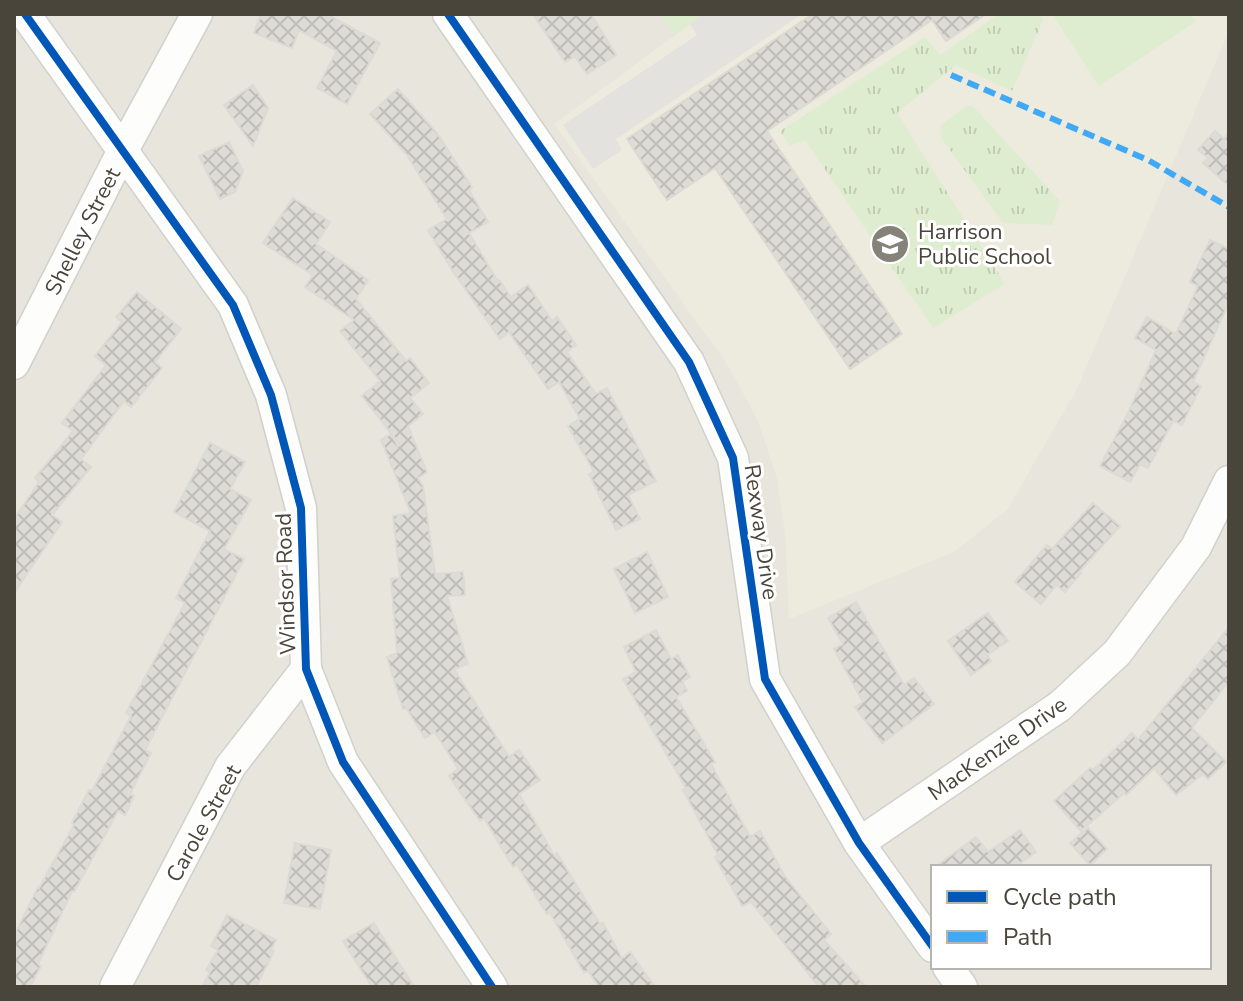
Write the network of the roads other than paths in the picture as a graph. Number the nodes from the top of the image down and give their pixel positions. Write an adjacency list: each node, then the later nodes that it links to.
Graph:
1 (25, 14): 4 (street, Windsor Road)
2 (197, 14): 4 (street, Shelley Street)
3 (448, 14): 8 (street, Rexway Drive)
4 (122, 152): 5 (street, Shelley Street); 7 (street, Windsor Road)
5 (14, 364)
6 (1229, 481): 8 (street, MacKenzie Drive)
7 (306, 669): 11 (street, Carole Street); 12 (street, Windsor Road)
8 (859, 843): 9 (street, Rexway Drive)
9 (931, 944)
10 (949, 969): 13 (street)
11 (115, 987)
12 (492, 987)
13 (962, 987)

